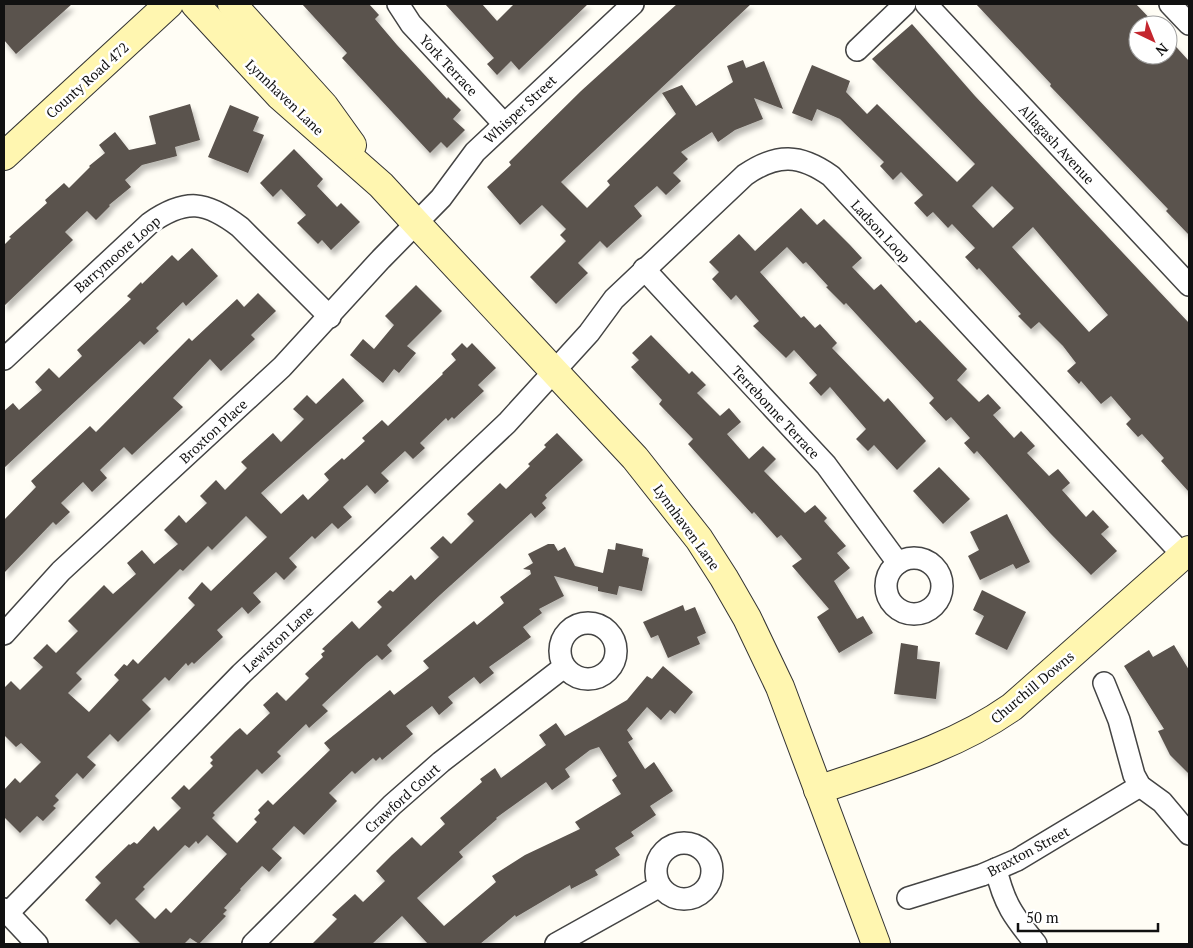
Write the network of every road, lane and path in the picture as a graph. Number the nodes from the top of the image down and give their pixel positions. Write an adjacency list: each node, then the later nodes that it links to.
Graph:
1 (170, 4): 12 (street, County Road 472)
2 (195, 4): 13 (street, Lynnhaven Lane)
3 (232, 4): 13 (street, Lynnhaven Lane)
4 (398, 4): 11 (street, York Terrace)
5 (633, 4): 11 (street, Whisper Street)
6 (906, 4): 10 (street)
7 (926, 4): 16 (street, Allagash Avenue)
8 (1170, 4): 9 (street)
9 (1189, 24)
10 (857, 50)
11 (504, 124): 14 (street, Whisper Street)
12 (4, 156)
13 (381, 185): 14 (street, Lynnhaven Lane)
14 (416, 223): 17 (street, Broxton Place); 19 (street, Lynnhaven Lane)
15 (644, 269): 19 (street, Ladson Loop); 20 (street, Ladson Loop); 21 (street, Terrebonne Terrace)
16 (1189, 285)
17 (330, 317): 18 (street, Barrymoore Loop); 22 (street, Broxton Place)
18 (4, 358)
19 (555, 372): 26 (street, Lynnhaven Lane); 31 (street, Lewiston Lane)
20 (1186, 552): 26 (street, Churchill Downs)
21 (898, 563)
22 (4, 634)
23 (564, 667): 33 (street, Crawford Court)
24 (1104, 683): 25 (street)
25 (1140, 786): 27 (street); 28 (street, Braxton Street)
26 (818, 790): 35 (street, Lynnhaven Lane)
27 (1189, 834)
28 (996, 869): 30 (street, Braxton Street); 36 (street)
29 (660, 886): 34 (street)
30 (908, 898)
31 (6, 911): 32 (street)
32 (37, 944)
33 (253, 944)
34 (556, 944)
35 (876, 944)
36 (1036, 944)

